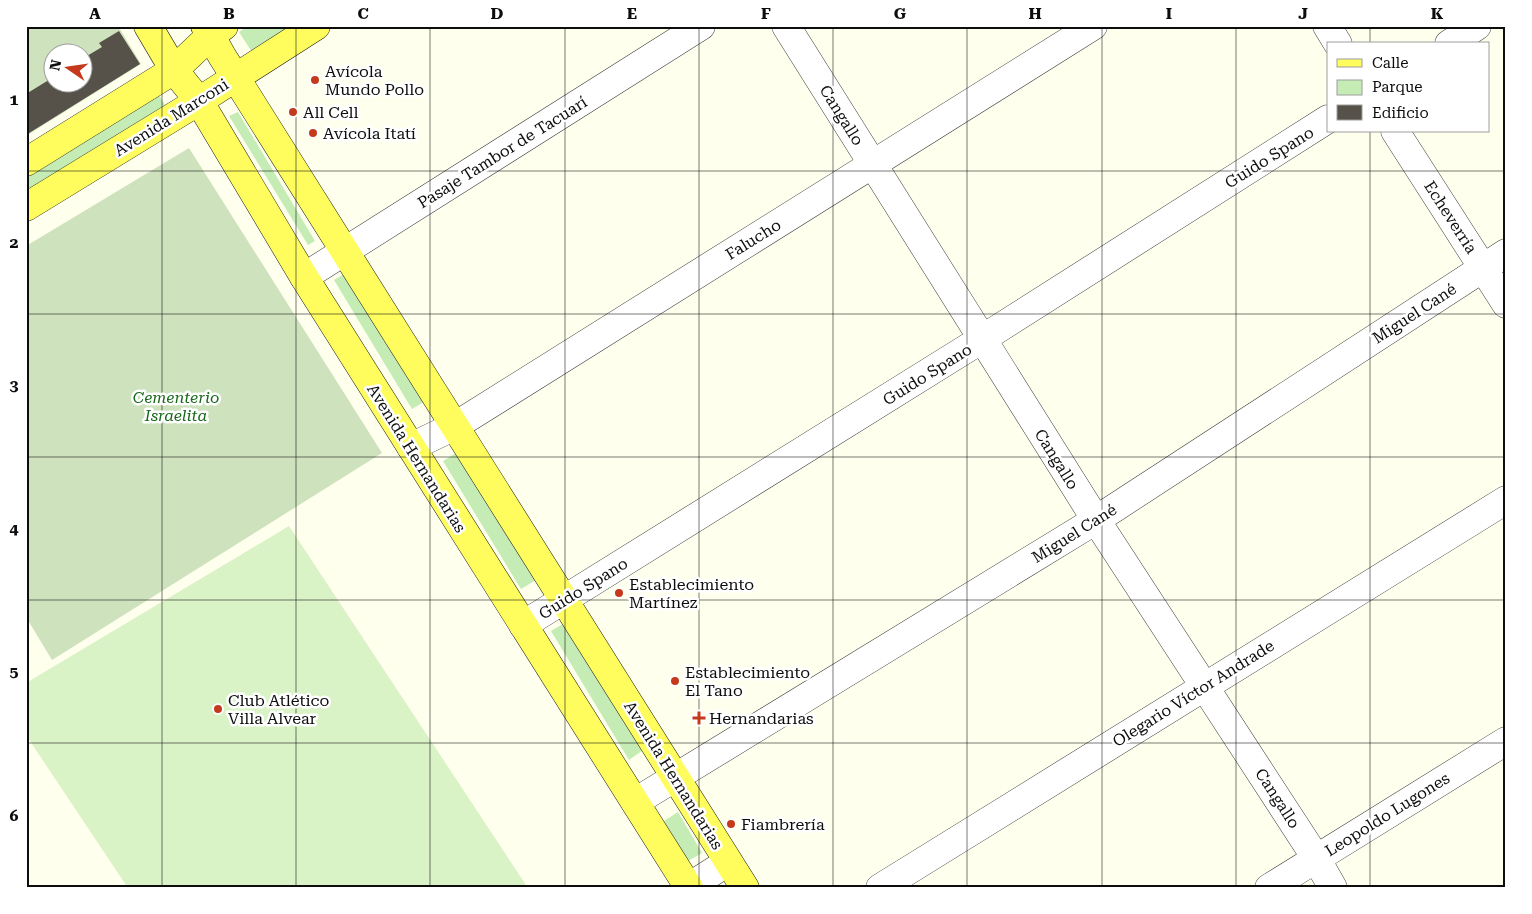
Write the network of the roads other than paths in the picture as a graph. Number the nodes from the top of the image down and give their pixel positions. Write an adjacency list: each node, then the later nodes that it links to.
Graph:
1 (148, 26): 11 (main road, Avenida Hernandarias)
2 (316, 26): 12 (main road, Avenida Marconi)
3 (701, 26): 19 (street, Pasaje Tambor de Tacuarí)
4 (786, 26): 17 (street, Cangallo)
5 (1093, 26): 17 (street, Falucho)
6 (1327, 26): 9 (street)
7 (1477, 26): 10 (street)
8 (213, 29): 11 (main road); 12 (main road, Avenida Hernandarias)
9 (1337, 42)
10 (1452, 42)
11 (174, 70): 13 (main road, Avenida Hernandarias); 16 (main road)
12 (236, 77): 13 (main road, Avenida Marconi); 19 (main road, Avenida Hernandarias)
13 (199, 101): 18 (main road, Avenida Marconi); 22 (main road, Avenida Hernandarias)
14 (1327, 120): 24 (street, Guido Spano)
15 (1396, 132): 21 (street, Echeverría)
16 (26, 162)
17 (873, 164): 24 (street, Cangallo); 25 (street, Falucho)
18 (26, 207)
19 (344, 252): 22 (street, Pasaje Tambor de Tacuarí); 25 (main road, Avenida Hernandarias)
20 (1506, 253): 21 (street, Miguel Cané)
21 (1483, 267): 23 (street, Echeverría); 28 (street, Miguel Cané)
22 (304, 277): 26 (main road, Avenida Hernandarias)
23 (1506, 304)
24 (982, 339): 28 (street, Cangallo); 29 (street, Guido Spano)
25 (455, 426): 26 (street, Falucho); 29 (main road, Avenida Hernandarias)
26 (411, 447): 30 (main road, Avenida Hernandarias)
27 (1506, 500): 31 (street, Olegario Víctor Andrade)
28 (1096, 520): 31 (street, Cangallo); 33 (street, Miguel Cané)
29 (564, 600): 30 (street, Guido Spano); 33 (main road, Avenida Hernandarias)
30 (523, 625): 34 (main road, Avenida Hernandarias)
31 (1204, 686): 35 (street, Cangallo); 39 (street, Olegario Víctor Andrade)
32 (1506, 741): 35 (street, Leopoldo Lugones)
33 (675, 776): 34 (street, Miguel Cané); 36 (main road, Avenida Hernandarias)
34 (634, 802): 37 (main road, Avenida Hernandarias)
35 (1316, 858): 40 (street, Leopoldo Lugones); 41 (street, Cangallo)
36 (728, 862): 37 (street); 38 (main road, Avenida Hernandarias)
37 (688, 887)
38 (745, 888)
39 (880, 888)
40 (1269, 888)
41 (1333, 888)

